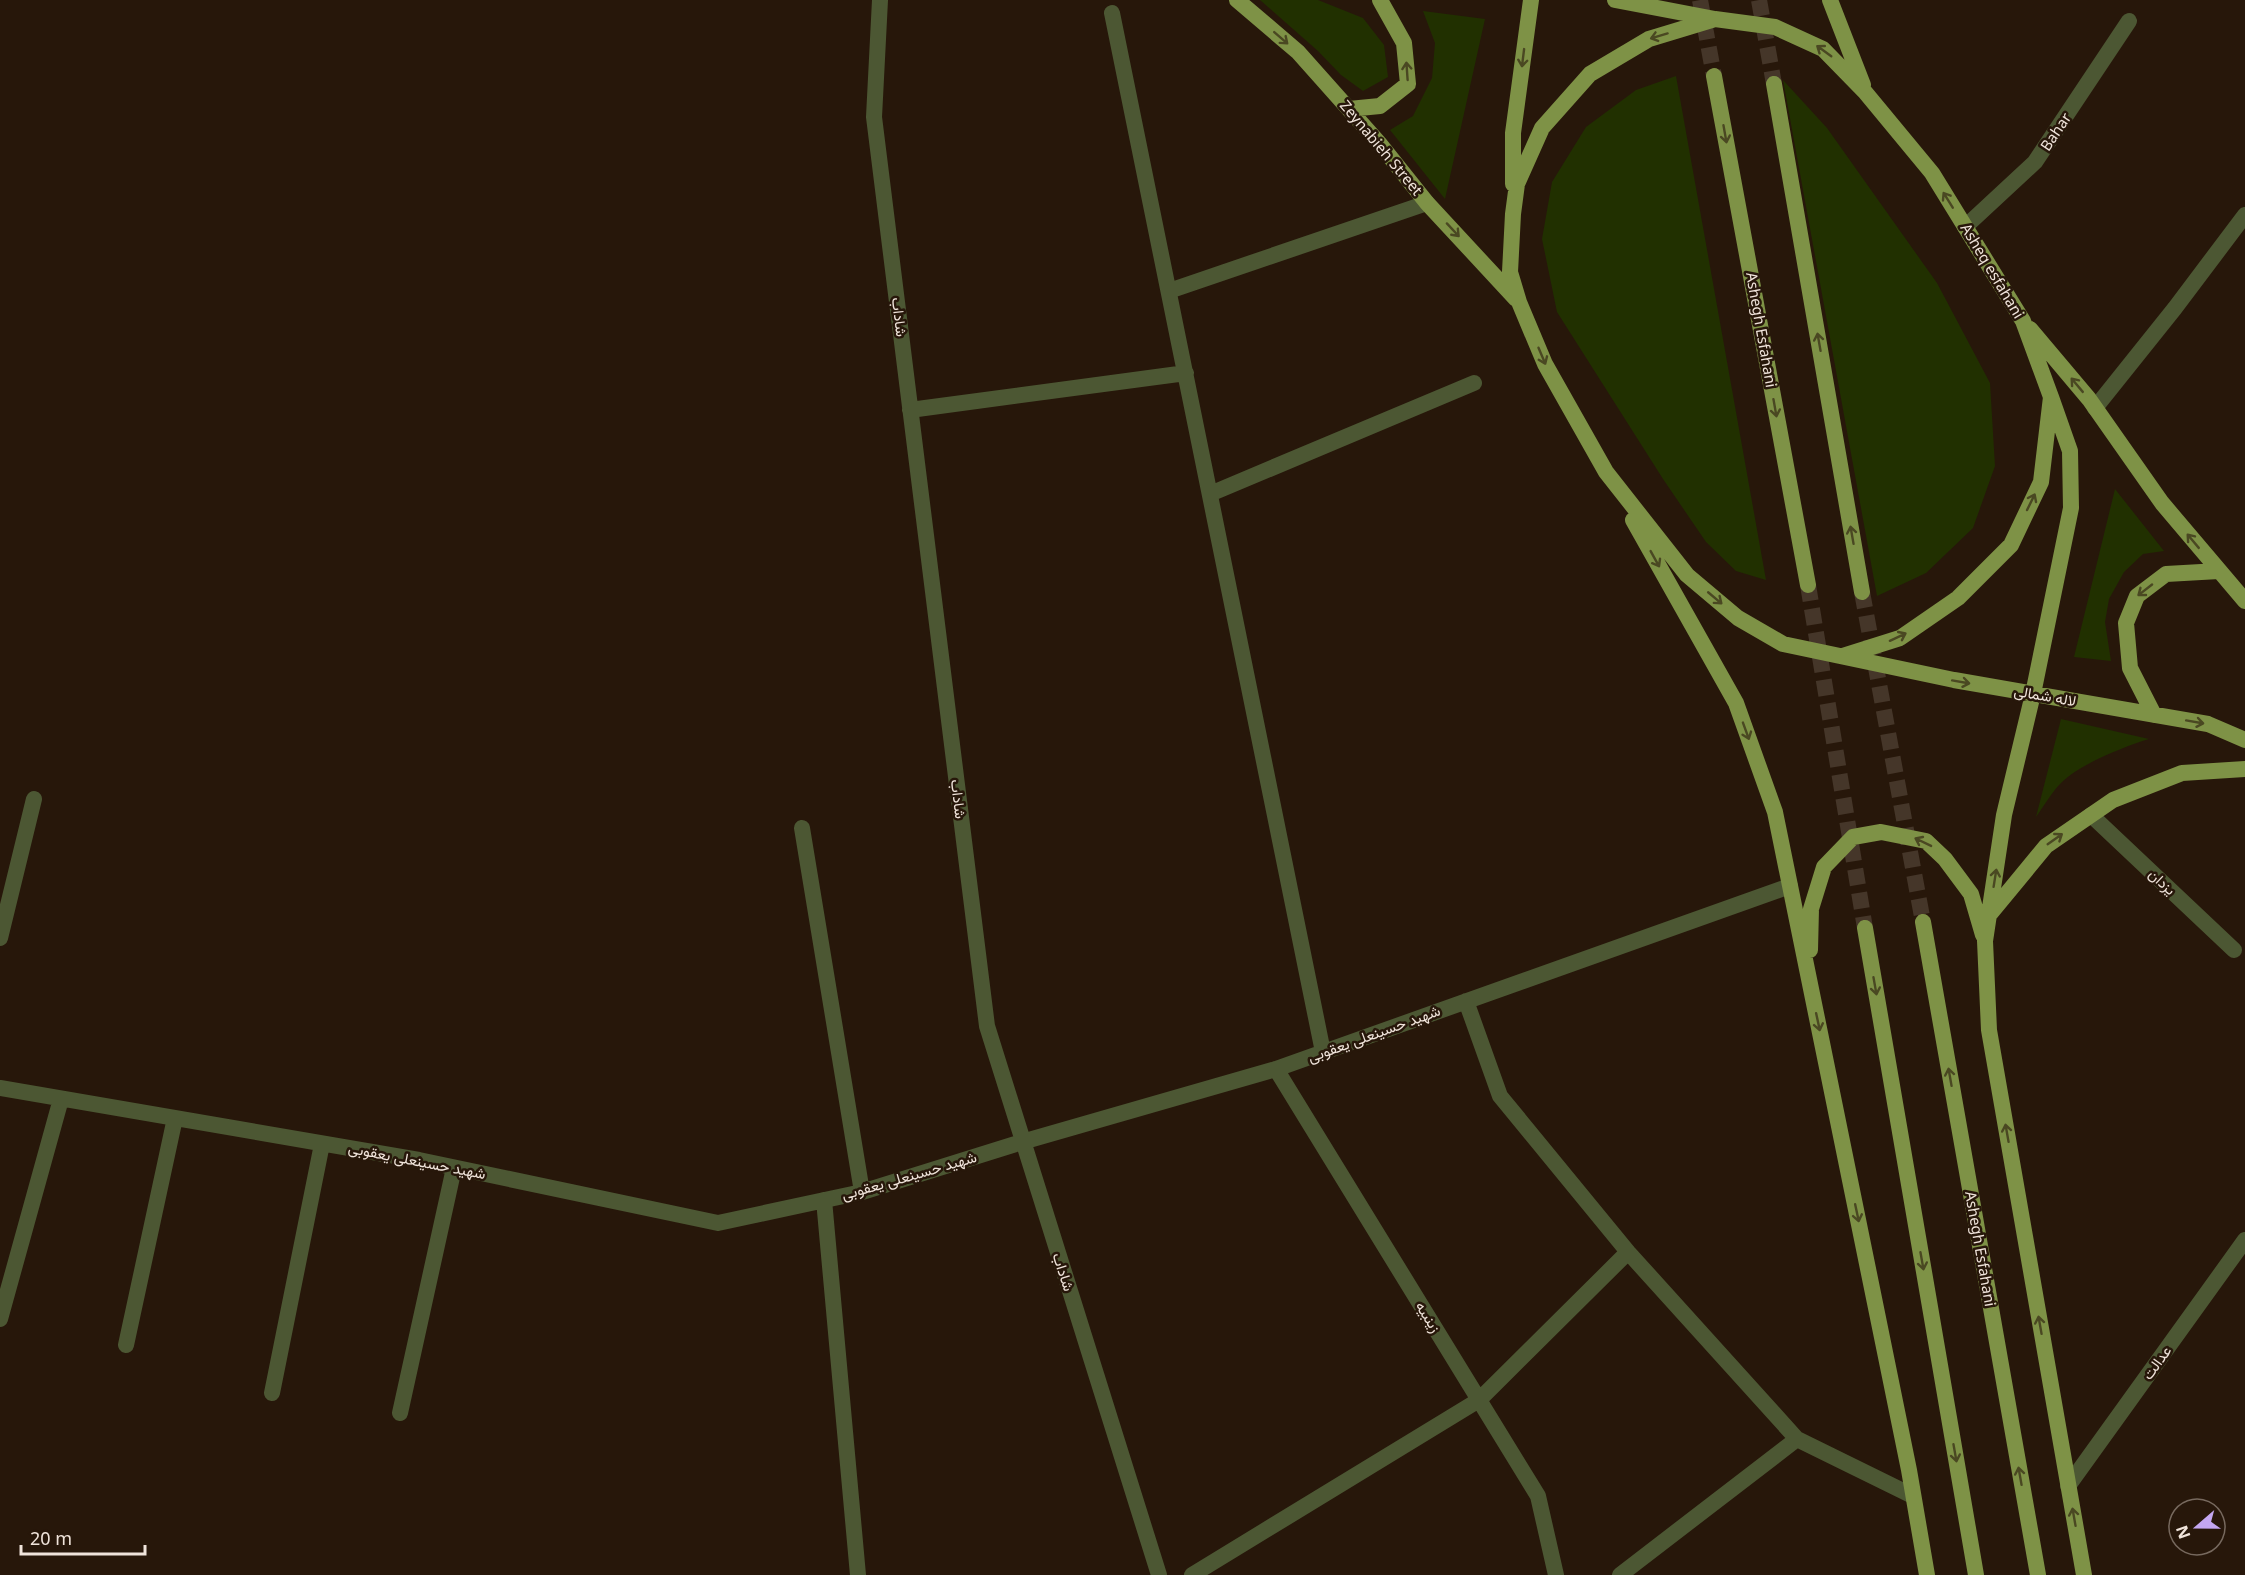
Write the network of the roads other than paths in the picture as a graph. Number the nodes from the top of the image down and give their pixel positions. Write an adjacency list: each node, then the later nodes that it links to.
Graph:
1 (880, 0): 25 (street, شاداب)
2 (1237, 0): 13 (main road, Zeynabieh Street, one-way to 13)
3 (1380, 0): 13 (main road, one-way to 3)
4 (1530, 0): 15 (main road, one-way to 15)
5 (1616, 0): 8 (main road)
6 (1830, 0): 12 (main road)
7 (1112, 13): 18 (street)
8 (1715, 19): 12 (main road, Asheq esfahani, one-way to 8); 15 (main road, Asheq esfahani, one-way to 15)
9 (2129, 21): 17 (street, Bahar)
10 (1714, 76): 29 (main road, Ashegh Esfahani, one-way to 29)
11 (1774, 84): 30 (main road, one-way to 11)
12 (1865, 92): 17 (main road, Asheq esfahani, one-way to 12)
13 (1349, 109): 14 (main road, Zeynabieh Street)
14 (1428, 203): 18 (street); 19 (main road, Zeynabieh Street, one-way to 19)
15 (1513, 214): 19 (main road, Asheq esfahani)
16 (2245, 215): 24 (street)
17 (1965, 227): 20 (main road, Asheq esfahani)
18 (1169, 291): 21 (street)
19 (1519, 302): 26 (main road, Asheq esfahani, one-way to 26)
20 (2023, 321): 23 (main road, Asheq esfahani); 24 (main road, one-way to 20)
21 (1185, 373): 25 (street); 27 (street)
22 (1474, 383): 27 (street)
23 (2050, 397): 32 (main road, Asheq esfahani, one-way to 23); 33 (main road)
24 (2095, 408): 28 (main road, one-way to 24)
25 (910, 410): 54 (street, شاداب)
26 (1606, 472): 32 (main road, Asheq esfahani, one-way to 32); 40 (main road, one-way to 40)
27 (1210, 494): 49 (street)
28 (2218, 571): 31 (main road); 34 (main road, one-way to 34)
29 (1808, 585)
30 (1862, 592)
31 (2245, 601)
32 (1843, 657): 33 (main road, لاله شمالی, one-way to 33)
33 (2033, 694): 34 (main road, لاله شمالی); 41 (main road, one-way to 33)
34 (2154, 715): 35 (main road, لاله شمالی, one-way to 35)
35 (2245, 740)
36 (2245, 769): 38 (main road)
37 (34, 799): 44 (street)
38 (2091, 815): 41 (main road, one-way to 38); 46 (street, یزدان)
39 (802, 828): 57 (street)
40 (1790, 886): 47 (main road); 48 (street, شهید حسینعلی یعقوبی)
41 (1989, 914): 45 (main road)
42 (1923, 922): 76 (main road, Ashegh Esfahani, one-way to 42)
43 (1865, 928): 75 (main road, one-way to 75)
44 (0, 938)
45 (1985, 941): 47 (main road, one-way to 47); 67 (main road, one-way to 45)
46 (2234, 950)
47 (1809, 979): 68 (main road, one-way to 68)
48 (1466, 1001): 49 (street, شهید حسینعلی یعقوبی); 60 (street)
49 (1323, 1052): 50 (street, شهید حسینعلی یعقوبی)
50 (1276, 1069): 54 (street, شهید حسینعلی یعقوبی); 64 (street, زینبیه)
51 (0, 1088): 52 (street, شهید حسینعلی یعقوبی)
52 (62, 1099): 53 (street, شهید حسینعلی یعقوبی); 61 (street)
53 (175, 1118): 55 (street, شهید حسینعلی یعقوبی); 62 (street)
54 (1022, 1142): 57 (street, شهید حسینعلی یعقوبی); 70 (street, شاداب)
55 (322, 1144): 56 (street, شهید حسینعلی یعقوبی); 63 (street)
56 (454, 1168): 58 (street, شهید حسینعلی یعقوبی); 65 (street)
57 (862, 1192): 58 (street, شهید حسینعلی یعقوبی)
58 (824, 1200): 69 (street)
59 (2245, 1240): 67 (street, عدالت)
60 (1628, 1252): 64 (street); 66 (street)
61 (0, 1319)
62 (126, 1346)
63 (272, 1393)
64 (1479, 1400): 71 (street); 72 (street, زینبیه)
65 (400, 1413)
66 (1797, 1439): 68 (street); 73 (street)
67 (2068, 1486): 77 (main road, one-way to 67)
68 (1913, 1496): 74 (main road)
69 (858, 1575)
70 (1159, 1575)
71 (1192, 1575)
72 (1556, 1575)
73 (1620, 1575)
74 (1927, 1575)
75 (1976, 1575)
76 (2038, 1575)
77 (2084, 1575)

